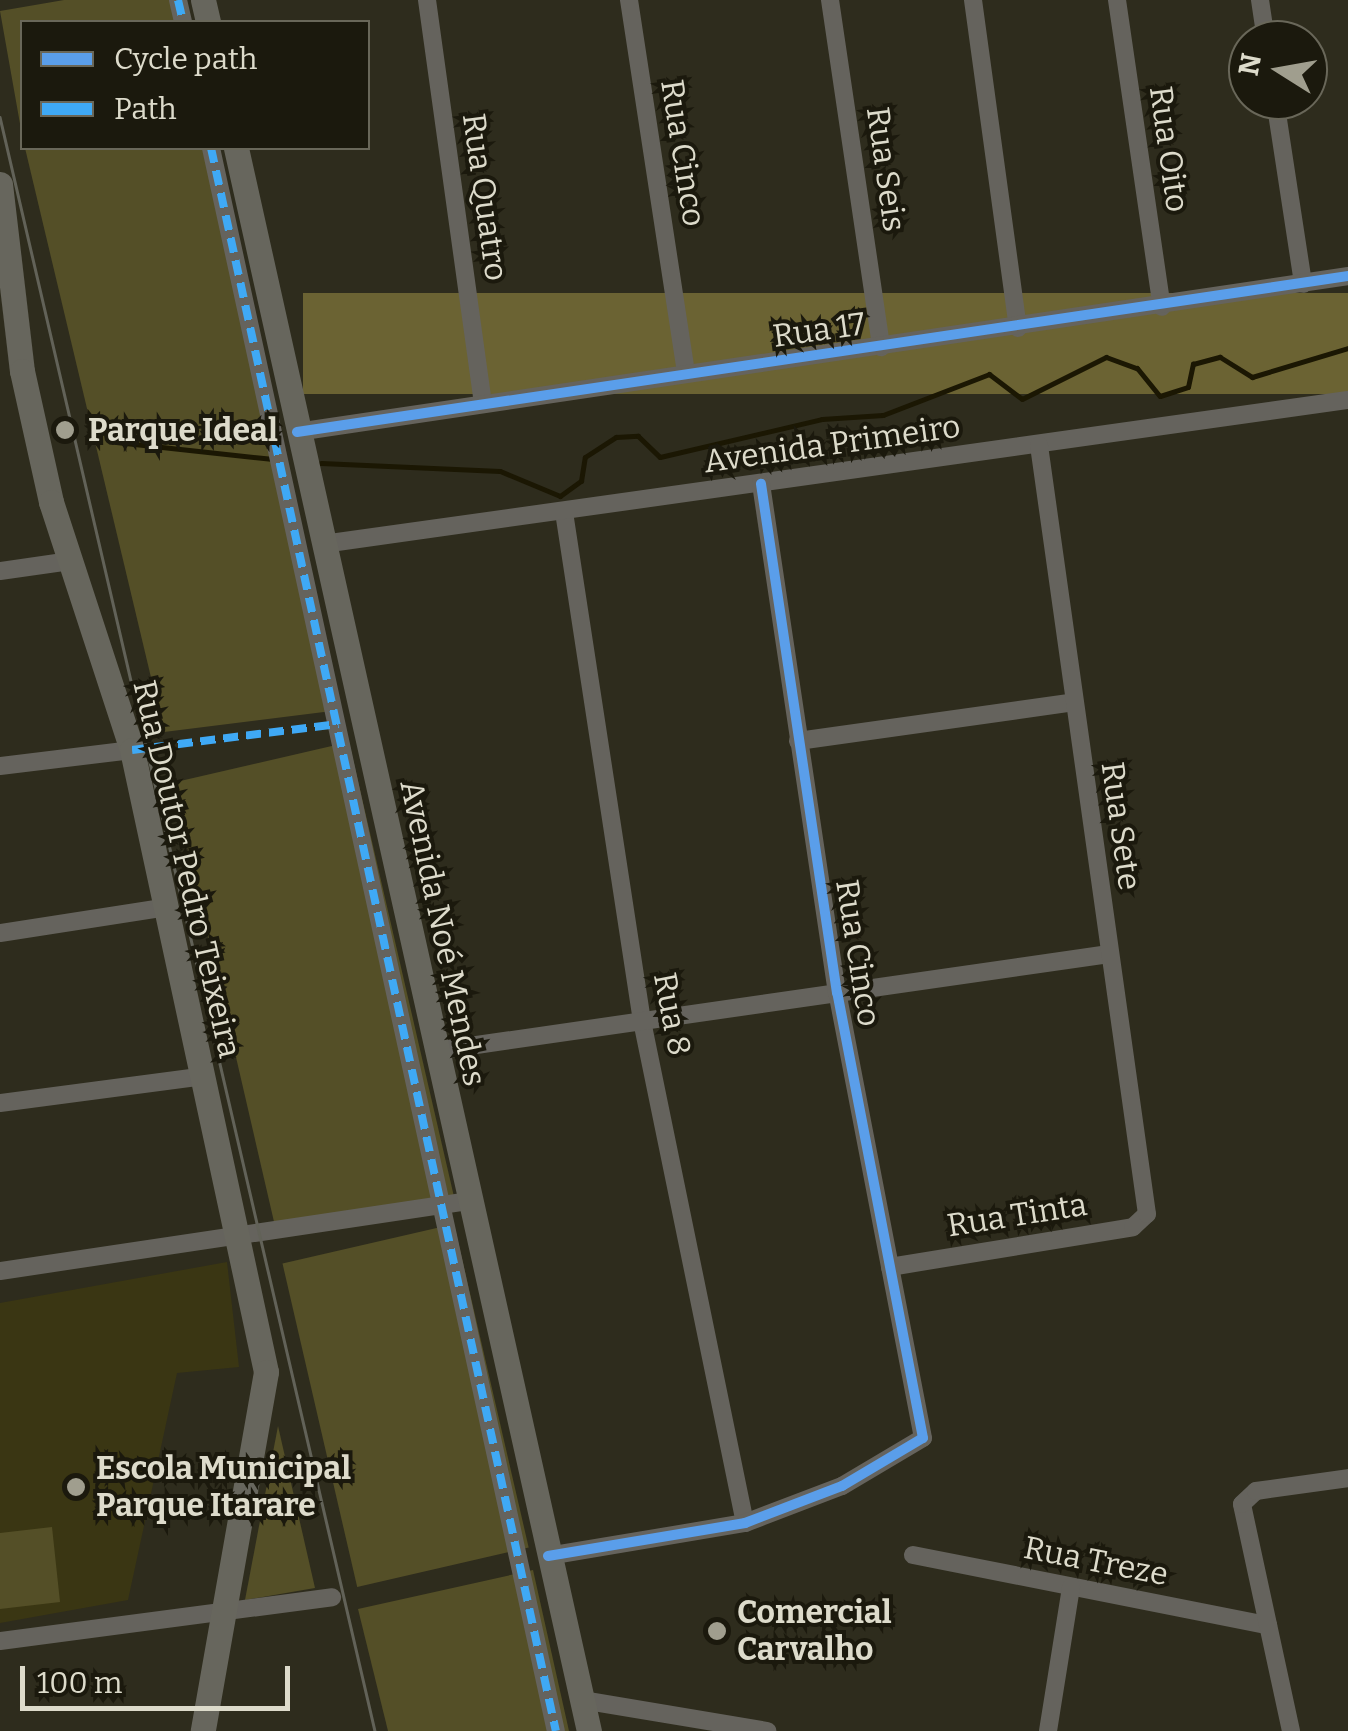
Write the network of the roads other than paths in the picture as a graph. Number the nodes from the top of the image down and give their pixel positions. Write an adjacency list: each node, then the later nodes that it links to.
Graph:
1 (427, 0): 18 (street, Rua Quatro)
2 (629, 0): 16 (street, Rua Cinco)
3 (830, 0): 14 (street, Rua Seis)
4 (973, 0): 13 (street)
5 (1117, 0): 12 (street, Rua Oito)
6 (1279, 120): 11 (street)
7 (211, 150): 39 (street)
8 (236, 150): 19 (main road, Avenida Noé Mendes)
9 (1, 197): 15 (main road, Rua Doutor Pedro Teixeira)
10 (1348, 276): 11 (street, Rua 17)
11 (1303, 284): 12 (street, Rua 17)
12 (1162, 306): 13 (street, Rua 17)
13 (1018, 328): 14 (street, Rua 17)
14 (881, 346): 16 (street, Rua 17)
15 (11, 372): 24 (main road, Rua Doutor Pedro Teixeira)
16 (686, 374): 18 (street, Rua 17)
17 (1348, 400): 20 (street, Avenida Primeiro)
18 (484, 402): 19 (street, Rua 17)
19 (297, 432): 23 (main road, Avenida Noé Mendes)
20 (1038, 446): 21 (street, Avenida Primeiro); 26 (street, Rua Sete)
21 (761, 484): 22 (street, Avenida Primeiro); 27 (street, Rua Cinco)
22 (564, 512): 23 (street, Avenida Primeiro); 34 (street, Rua 8)
23 (323, 544): 35 (main road, Avenida Noé Mendes)
24 (70, 562): 25 (street); 28 (main road, Rua Doutor Pedro Teixeira)
25 (0, 571)
26 (1074, 702): 27 (street); 32 (street, Rua Sete)
27 (798, 741): 33 (street, Rua Cinco)
28 (132, 750): 29 (street); 30 (main road, Rua Doutor Pedro Teixeira)
29 (0, 766)
30 (167, 907): 31 (street); 36 (main road, Rua Doutor Pedro Teixeira)
31 (0, 933)
32 (1109, 954): 33 (street); 40 (street, Rua Sete)
33 (838, 992): 34 (street); 42 (street, Rua Cinco)
34 (642, 1021): 35 (street); 45 (street, Rua 8)
35 (435, 1051): 38 (main road, Avenida Noé Mendes)
36 (204, 1076): 37 (street); 41 (main road, Rua Doutor Pedro Teixeira)
37 (0, 1104)
38 (468, 1201): 39 (street); 47 (main road, Avenida Noé Mendes)
39 (439, 1206): 41 (street); 55 (street)
40 (1147, 1214): 42 (street, Rua Tinta)
41 (238, 1238): 43 (street); 50 (main road, Rua Doutor Pedro Teixeira)
42 (890, 1266): 45 (street, Rua Cinco)
43 (0, 1271)
44 (1348, 1478): 51 (street)
45 (745, 1523): 47 (street)
46 (913, 1555): 48 (street, Rua Treze)
47 (548, 1556): 53 (main road, Avenida Noé Mendes)
48 (1071, 1588): 51 (street, Rua Treze); 58 (street)
49 (332, 1597): 50 (street)
50 (225, 1610): 52 (street); 54 (main road)
51 (1268, 1626): 59 (street)
52 (0, 1641)
53 (582, 1700): 56 (main road, Avenida Noé Mendes); 57 (street)
54 (203, 1731)
55 (556, 1731)
56 (589, 1731)
57 (767, 1731)
58 (1048, 1731)
59 (1292, 1731)

